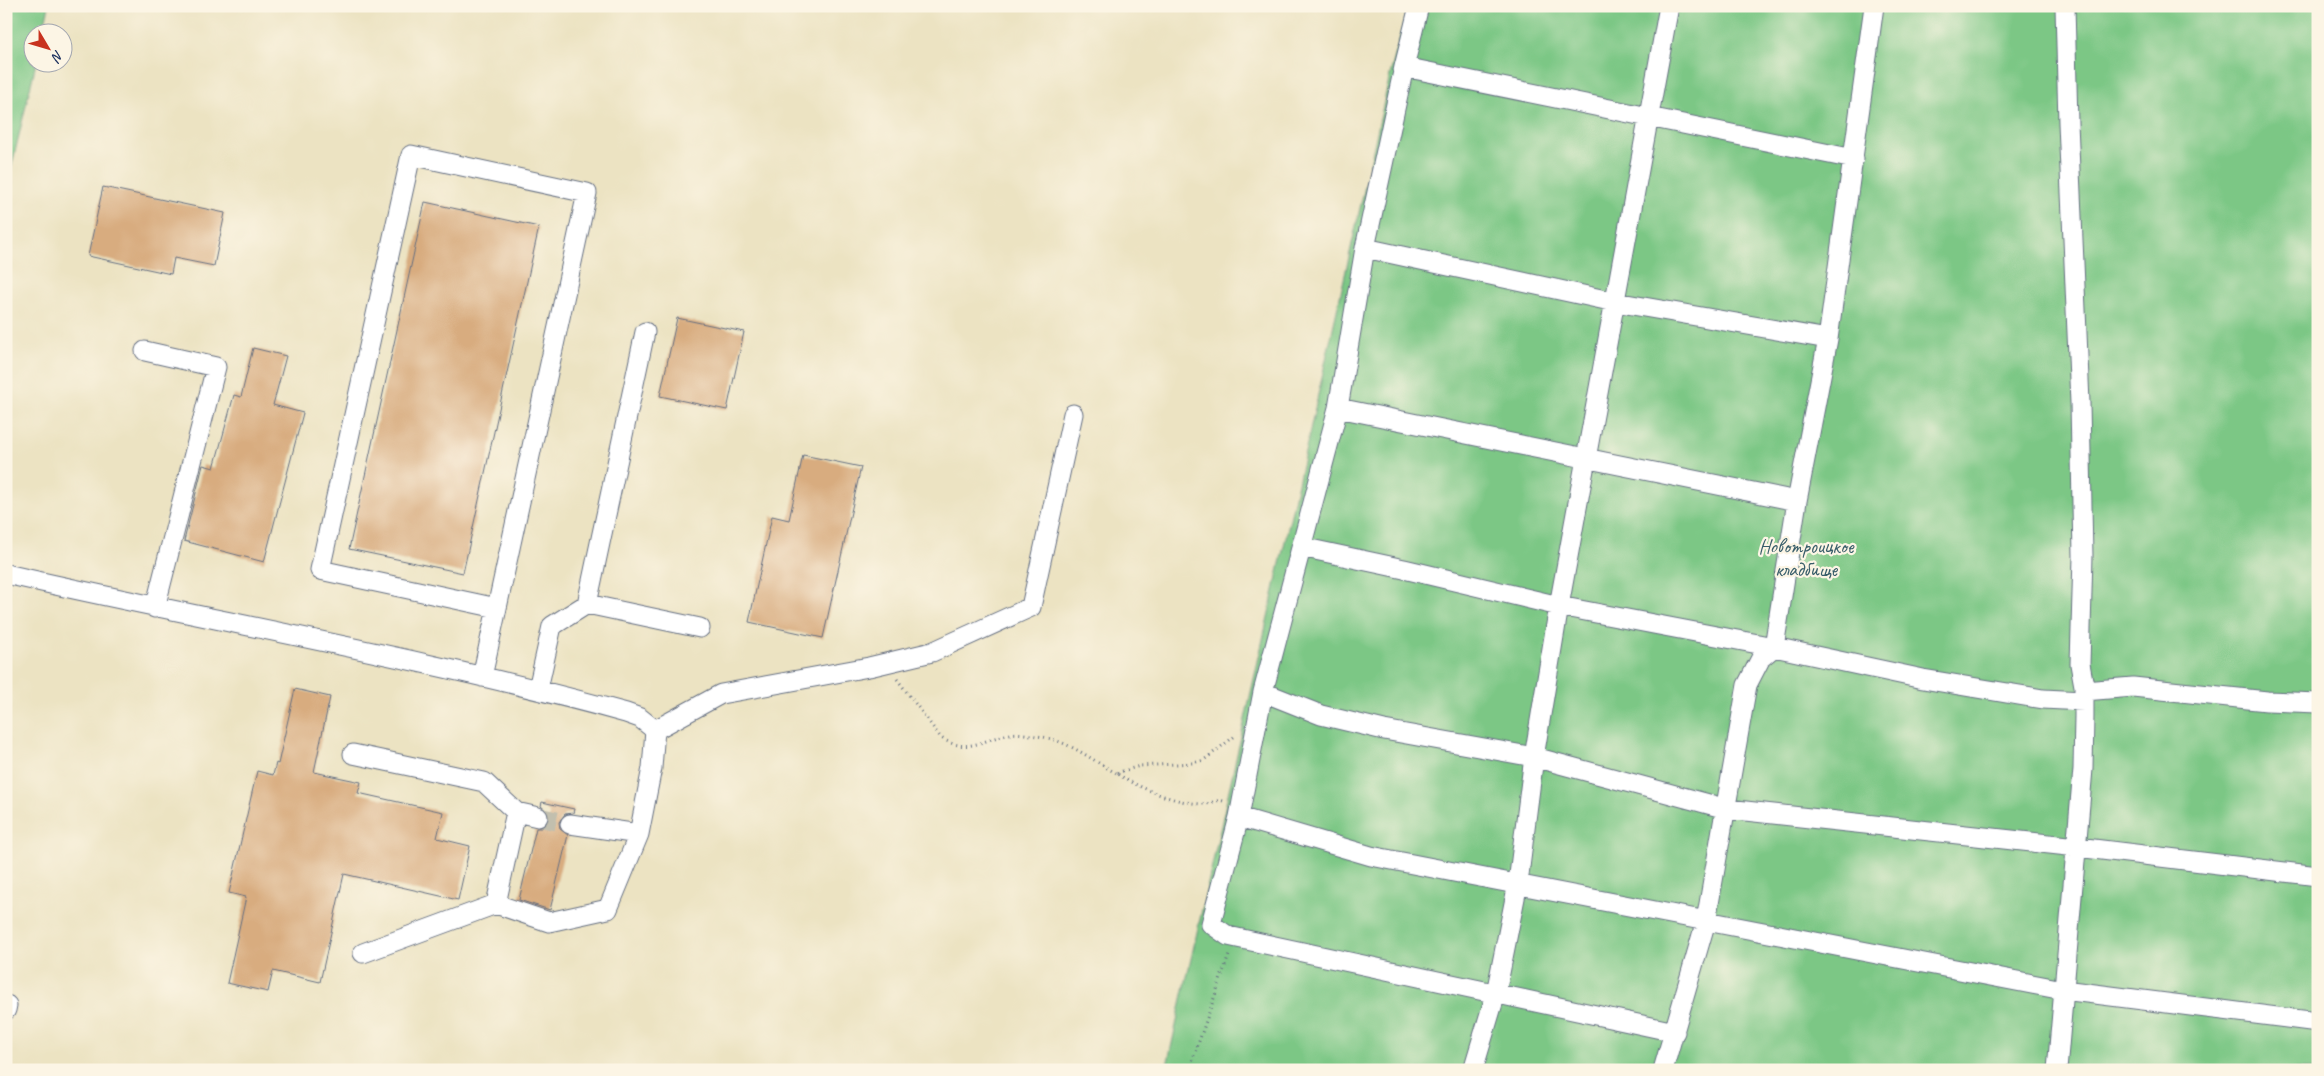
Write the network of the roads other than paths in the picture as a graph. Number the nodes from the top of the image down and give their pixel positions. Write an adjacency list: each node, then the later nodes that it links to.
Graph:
1 (1419, 6): 5 (street)
2 (1669, 6): 6 (street)
3 (1874, 6): 7 (street)
4 (2065, 6): 28 (street)
5 (1404, 67): 6 (street); 8 (street)
6 (1650, 118): 7 (street); 9 (street)
7 (1854, 159): 11 (street)
8 (1365, 248): 9 (street); 13 (street)
9 (1614, 302): 11 (street); 15 (street)
10 (645, 332): 19 (street)
11 (1828, 339): 16 (street)
12 (145, 351): 21 (street)
13 (1338, 408): 15 (street); 17 (street)
14 (1073, 414): 30 (street)
15 (1585, 457): 16 (street); 20 (street)
16 (1797, 501): 24 (street)
17 (1301, 548): 20 (street); 27 (street)
18 (6, 574): 21 (street)
19 (587, 604): 23 (street); 26 (street)
20 (1559, 606): 24 (street); 32 (street)
21 (155, 608): 25 (street)
22 (497, 608): 22 (street); 25 (street)
23 (700, 628)
24 (1774, 646): 28 (street); 33 (street)
25 (482, 677): 26 (street)
26 (538, 689): 30 (street)
27 (1263, 692): 32 (street); 36 (street)
28 (2084, 696): 29 (street); 39 (street)
29 (2318, 703)
30 (654, 730): 38 (street)
31 (353, 754): 34 (street)
32 (1534, 757): 33 (street); 41 (street)
33 (1727, 809): 39 (street); 43 (street)
34 (516, 812): 35 (street); 42 (street)
35 (538, 817)
36 (1239, 817): 41 (street); 46 (street)
37 (570, 824): 38 (street)
38 (639, 834): 42 (street)
39 (2077, 846): 40 (street); 45 (street)
40 (2318, 876)
41 (1518, 883): 43 (street); 46 (street)
42 (496, 904): 44 (street)
43 (1706, 922): 45 (street); 48 (street)
44 (364, 953)
45 (2063, 990): 47 (street); 51 (street)
46 (1496, 993): 48 (street); 49 (street)
47 (2318, 1022)
48 (1675, 1032): 50 (street)
49 (1473, 1070)
50 (1664, 1070)
51 (2057, 1070)

